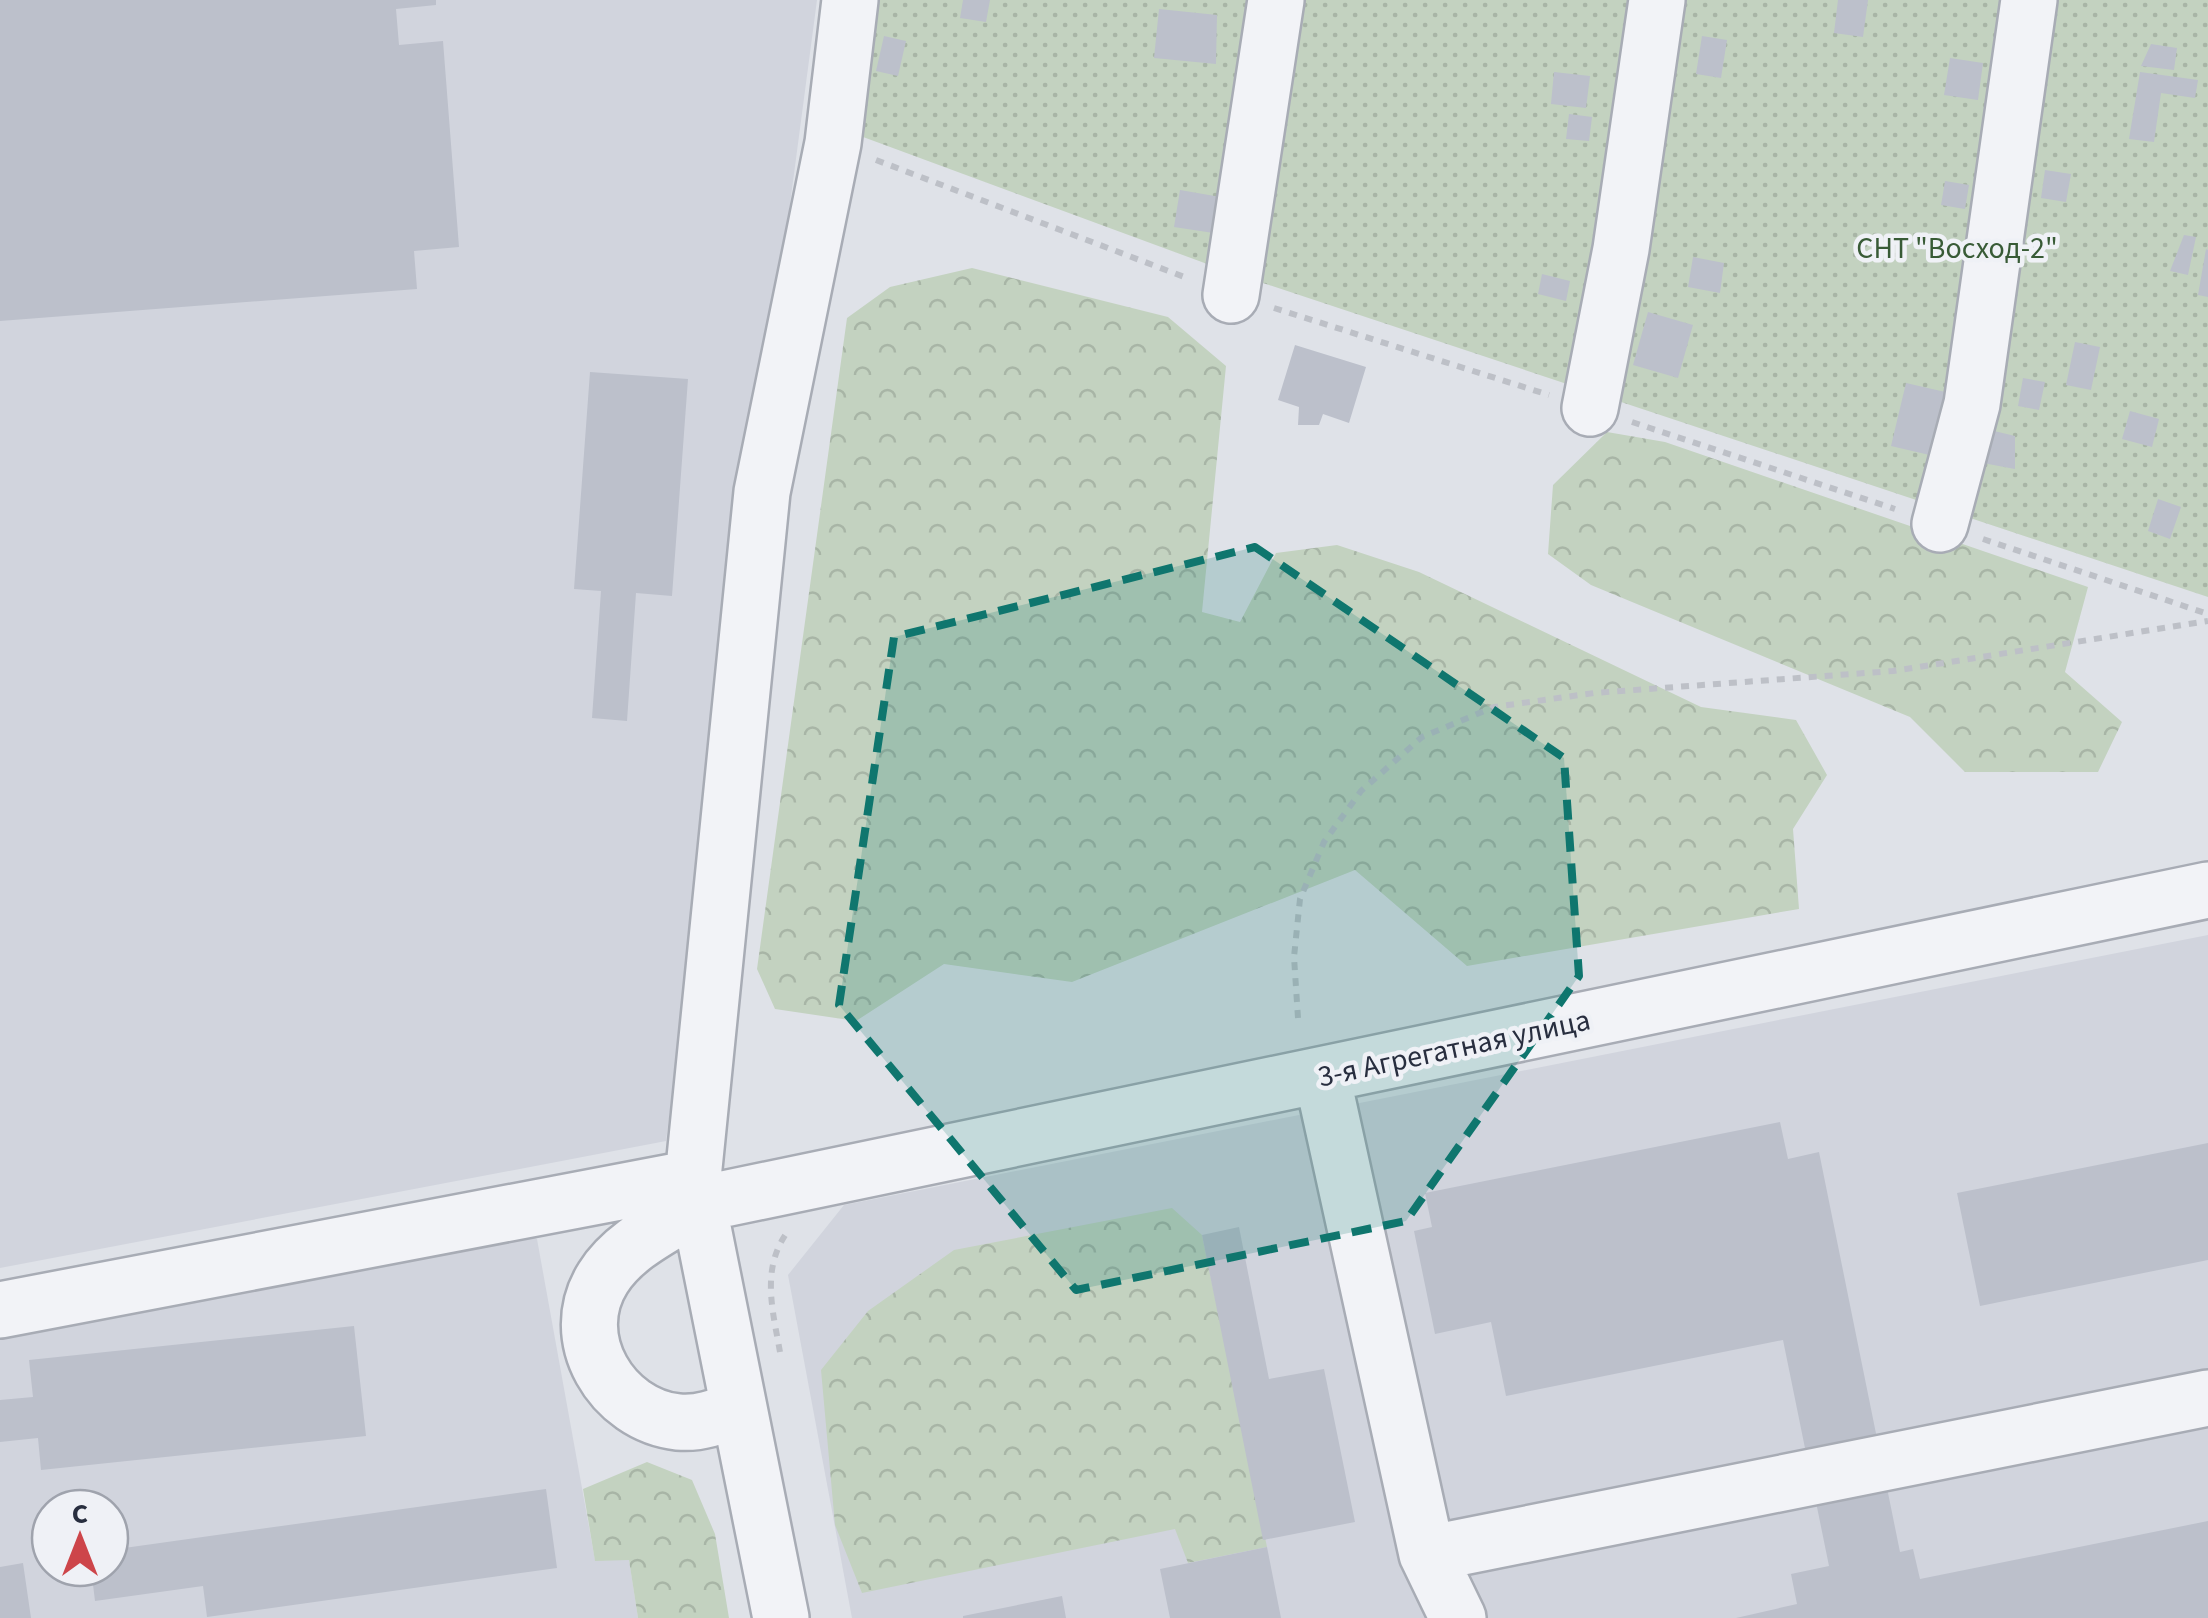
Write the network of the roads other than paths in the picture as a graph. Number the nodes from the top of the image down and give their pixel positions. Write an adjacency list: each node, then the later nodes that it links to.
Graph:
1 (850, 0): 10 (street)
2 (1276, 0): 5 (street)
3 (1656, 0): 6 (street)
4 (2029, 0): 7 (street)
5 (1231, 295)
6 (1590, 408)
7 (1940, 524)
8 (2208, 890): 9 (street, 3-я Агрегатная улица)
9 (1322, 1076): 10 (street, 3-я Агрегатная улица); 14 (street)
10 (697, 1191): 11 (street, 3-я Агрегатная улица); 13 (street); 13 (street)
11 (0, 1310)
12 (2208, 1398): 14 (street)
13 (738, 1408): 15 (street)
14 (1428, 1554): 16 (street)
15 (781, 1618)
16 (1458, 1618)

